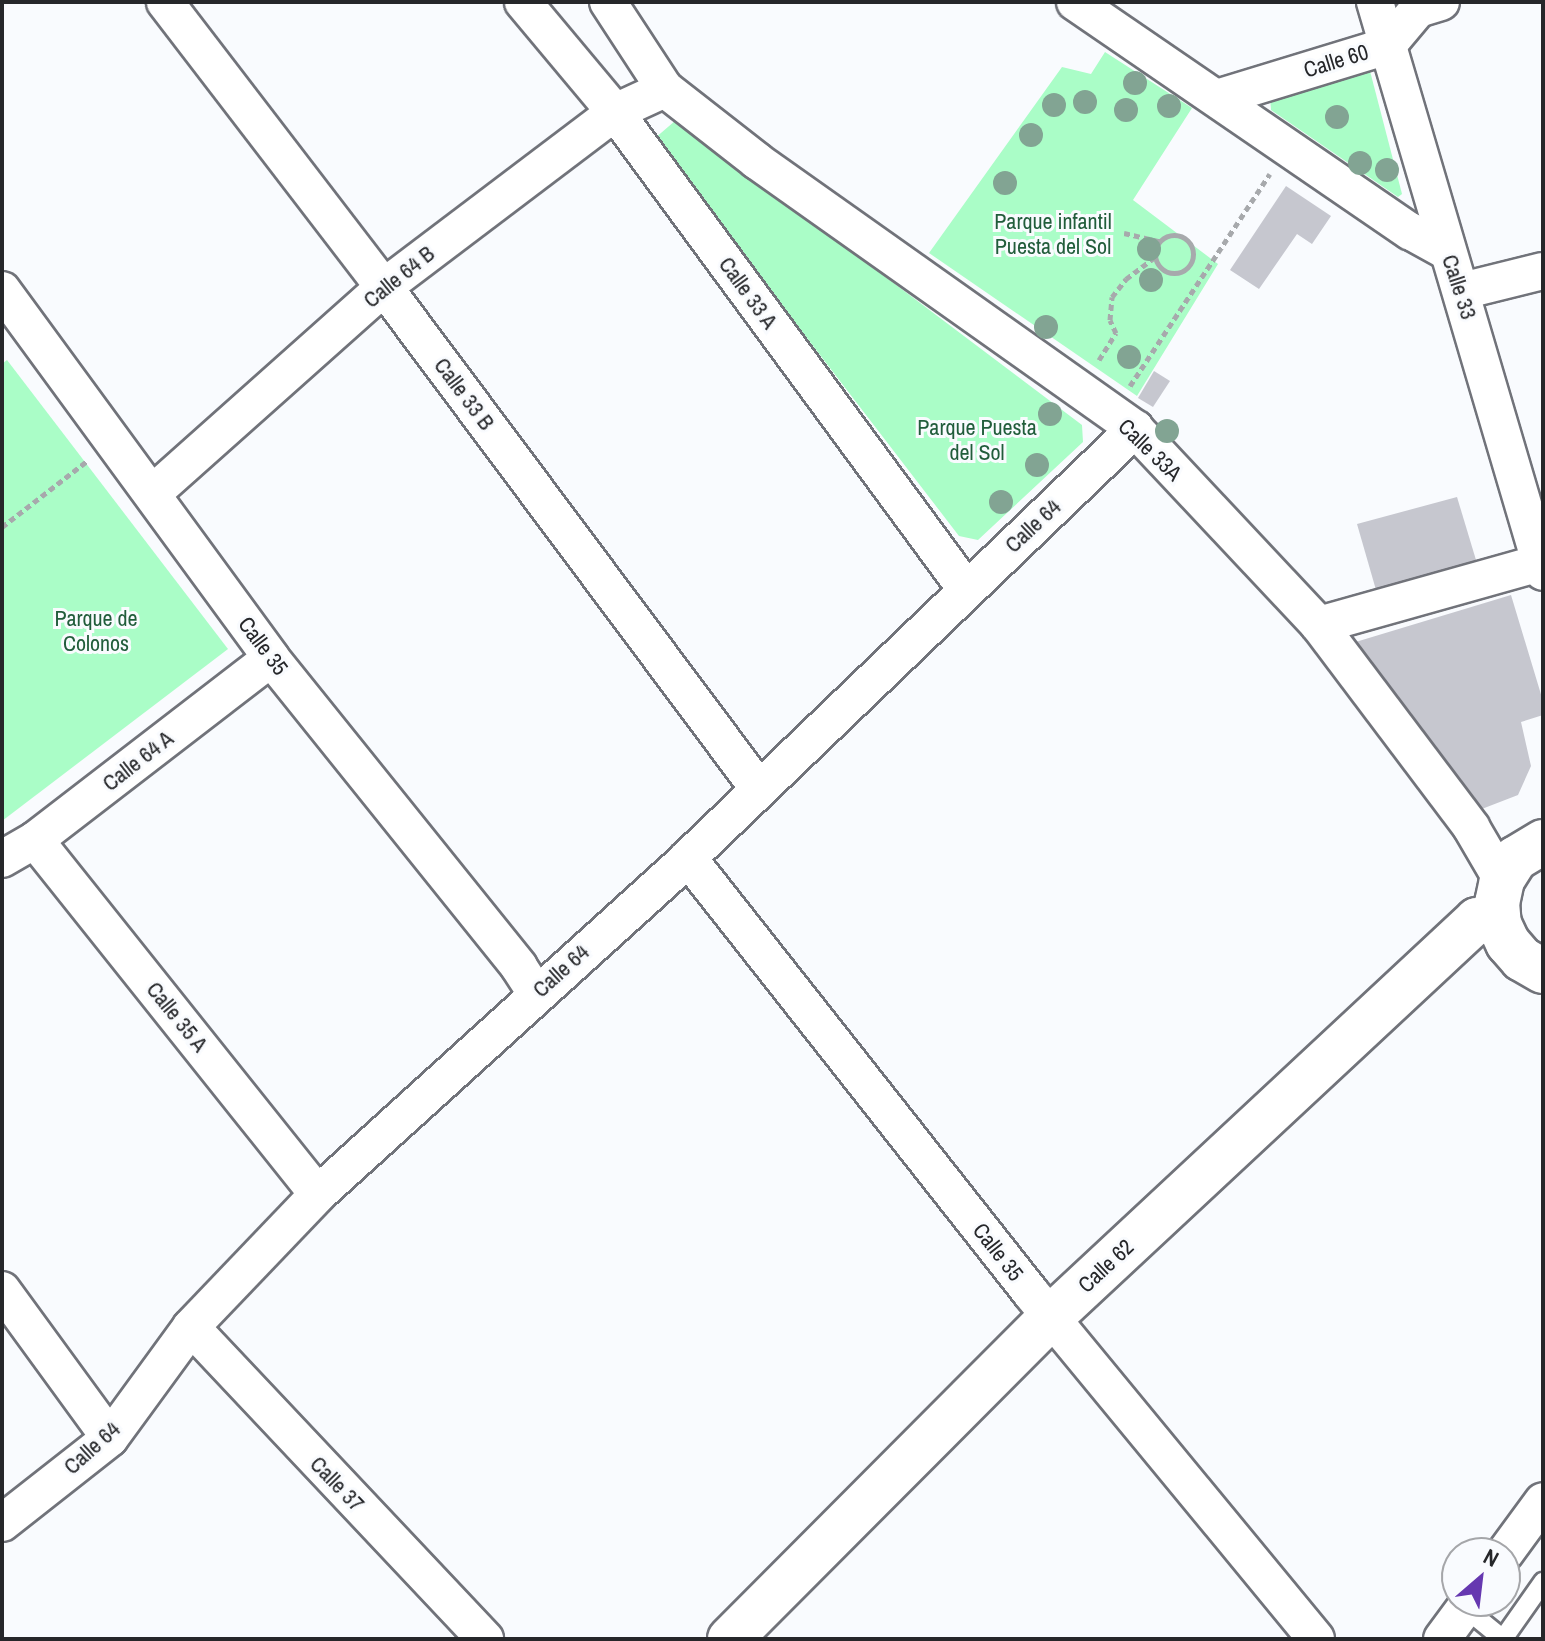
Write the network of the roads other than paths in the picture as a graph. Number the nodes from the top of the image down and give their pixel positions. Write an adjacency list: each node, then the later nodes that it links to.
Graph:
1 (165, 2): 13 (street, Calle 33 B)
2 (523, 2): 10 (street, Calle 33 A)
3 (608, 2): 8 (street, Calle 33A)
4 (1075, 2): 9 (street)
5 (1375, 2): 7 (street, Calle 33)
6 (1441, 2): 7 (street, Calle 60)
7 (1387, 46): 9 (street, Calle 60); 11 (street, Calle 33)
8 (665, 89): 10 (street, Calle 64 B); 16 (street, Calle 33A)
9 (1217, 98): 11 (street)
10 (615, 112): 13 (street, Calle 64 B); 19 (street, Calle 33 A)
11 (1448, 252): 14 (street, Calle 33)
12 (1543, 271): 14 (street)
13 (384, 287): 17 (street, Calle 64 B); 22 (street, Calle 33 B)
14 (1462, 291): 18 (street, Calle 33)
15 (3, 293): 17 (street, Calle 35)
16 (1125, 422): 19 (street, Calle 64); 20 (street, Calle 33A)
17 (153, 493): 21 (street, Calle 35)
18 (1542, 565): 20 (street)
19 (966, 589): 22 (street, Calle 64)
20 (1319, 625): 27 (street, Calle 33A)
21 (271, 658): 23 (street, Calle 64 A); 30 (street, Calle 35)
22 (759, 789): 25 (street, Calle 64)
23 (35, 840): 26 (street, Calle 64 A); 31 (street, Calle 35 A)
24 (1543, 842): 27 (street)
25 (688, 858): 30 (street, Calle 64); 33 (street, Calle 35)
26 (2, 859)
27 (1502, 880): 28 (street)
28 (1499, 924): 29 (street); 33 (street, Calle 62)
29 (1542, 972)
30 (536, 993): 31 (street, Calle 64)
31 (318, 1194): 34 (street, Calle 64)
32 (2, 1290): 35 (street)
33 (1051, 1317): 45 (street, Calle 62); 46 (street, Calle 35)
34 (191, 1327): 35 (street, Calle 64); 44 (street, Calle 37)
35 (110, 1438): 37 (street, Calle 64)
36 (1543, 1501): 38 (street)
37 (2, 1523)
38 (1517, 1537)
39 (1543, 1582): 40 (lane)
40 (1521, 1613)
41 (1458, 1617): 47 (street)
42 (1480, 1617): 43 (lane)
43 (1518, 1617)
44 (485, 1639)
45 (730, 1639)
46 (1316, 1639)
47 (1442, 1639)

